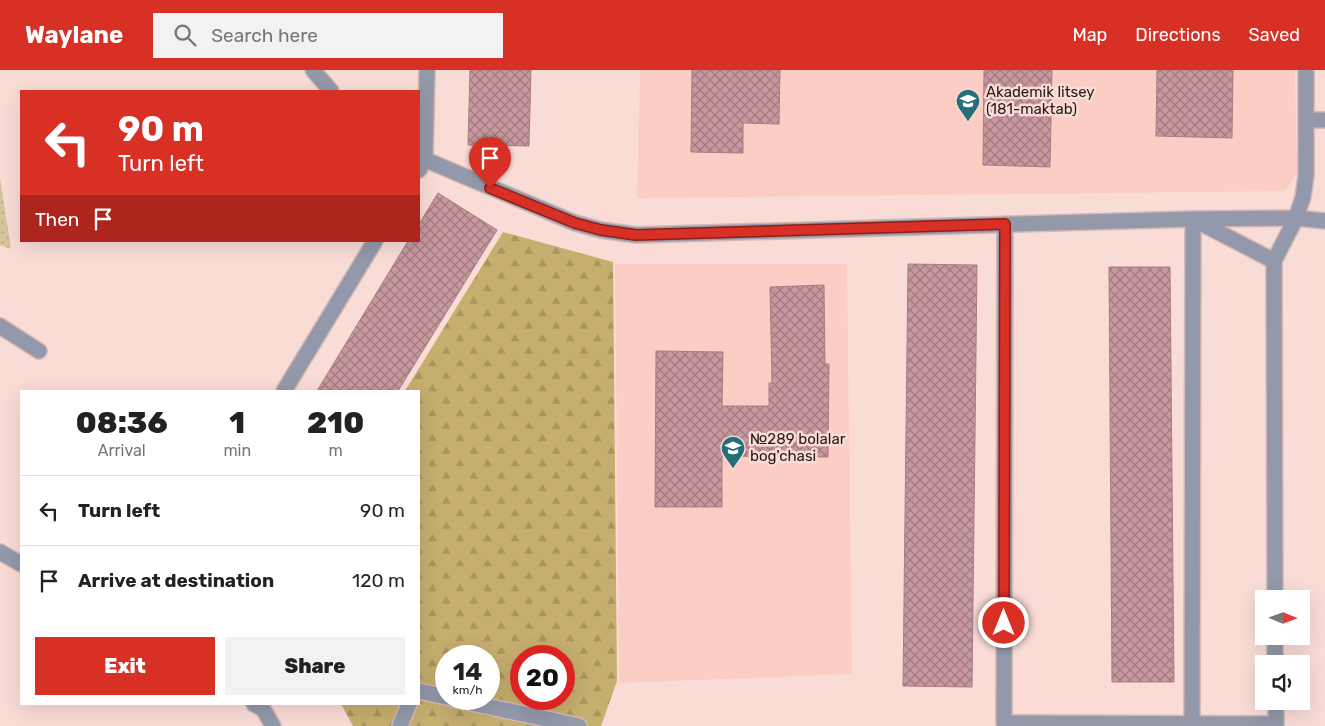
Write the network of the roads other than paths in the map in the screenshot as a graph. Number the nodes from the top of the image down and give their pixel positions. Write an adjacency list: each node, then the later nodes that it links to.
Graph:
1 (312, 70): 4 (street)
2 (427, 70): 7 (street)
3 (1306, 70): 5 (street)
4 (330, 90)
5 (1306, 120): 6 (street); 9 (street)
6 (1325, 120)
7 (421, 162): 11 (street)
8 (1193, 219): 9 (street); 11 (street); 13 (street); 26 (street)
9 (1302, 219): 10 (street); 13 (street)
10 (1325, 221)
11 (1005, 224): 26 (street)
12 (374, 242): 16 (street)
13 (1275, 259): 19 (street)
14 (0, 326): 15 (street)
15 (39, 351)
16 (285, 390)
17 (0, 552): 18 (street)
18 (20, 563)
19 (1275, 590)
20 (420, 691): 21 (street)
21 (435, 695)
22 (256, 705): 28 (street)
23 (409, 705): 29 (street)
24 (500, 709): 30 (street)
25 (1276, 710): 27 (street)
26 (1192, 724): 27 (street)
27 (1276, 725)
28 (274, 726)
29 (400, 726)
30 (579, 726)

